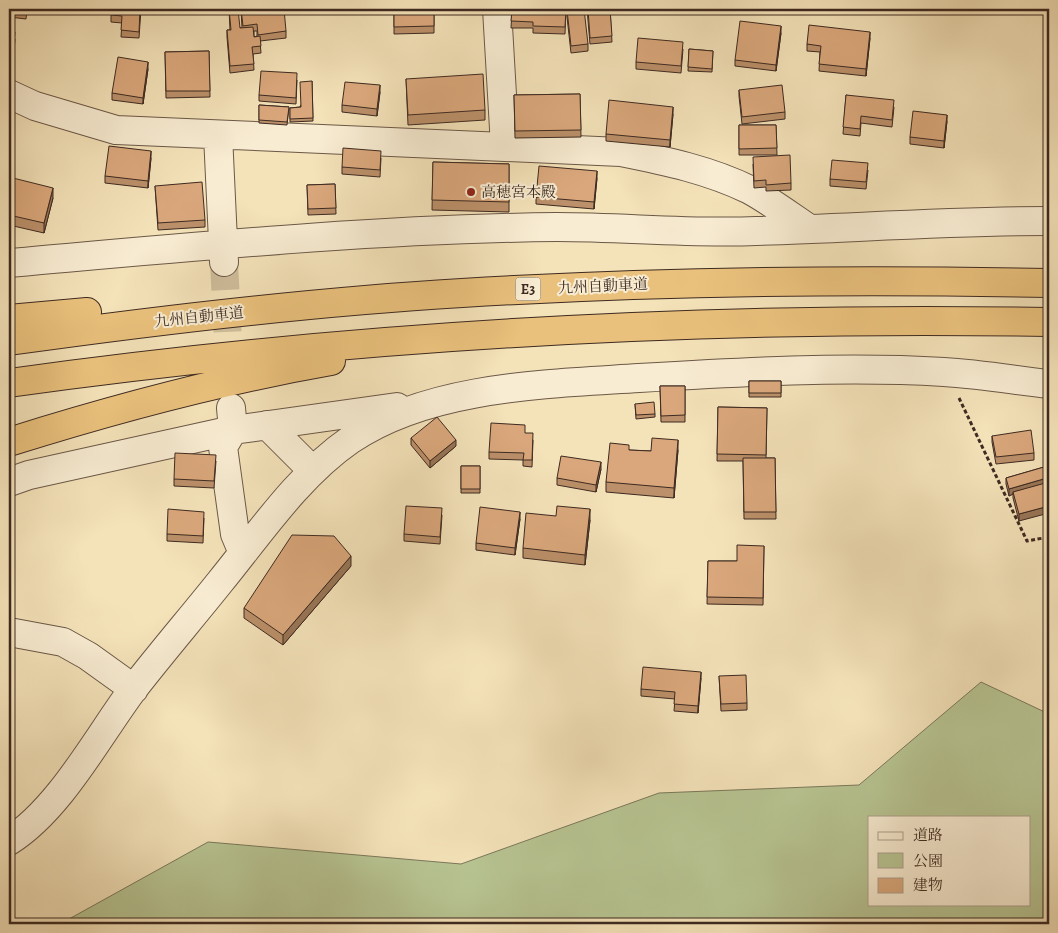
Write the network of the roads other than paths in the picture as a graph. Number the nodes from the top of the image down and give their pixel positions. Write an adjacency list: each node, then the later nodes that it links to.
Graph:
1 (497, 9): 4 (street)
2 (9, 94): 3 (street)
3 (218, 135): 4 (street); 7 (street)
4 (505, 146): 6 (street)
5 (1049, 221): 6 (street)
6 (808, 228): 7 (street)
7 (223, 253): 8 (street)
8 (9, 263)
9 (1049, 283): 10 (highway, 九州自動車道 / E3)
10 (647, 284): 11 (highway); 14 (highway, 九州自動車道 / E3)
11 (9, 319)
12 (805, 321): 13 (highway); 15 (highway); 20 (highway)
13 (1049, 322)
14 (9, 341)
15 (9, 383)
16 (1049, 384): 17 (street)
17 (443, 401): 19 (street); 21 (street)
18 (232, 419): 19 (street); 22 (street); 23 (street)
19 (267, 426): 21 (street)
20 (9, 442)
21 (312, 470): 23 (street)
22 (9, 482)
23 (243, 553): 25 (street)
24 (9, 632): 25 (street)
25 (134, 689): 26 (street)
26 (9, 841)

